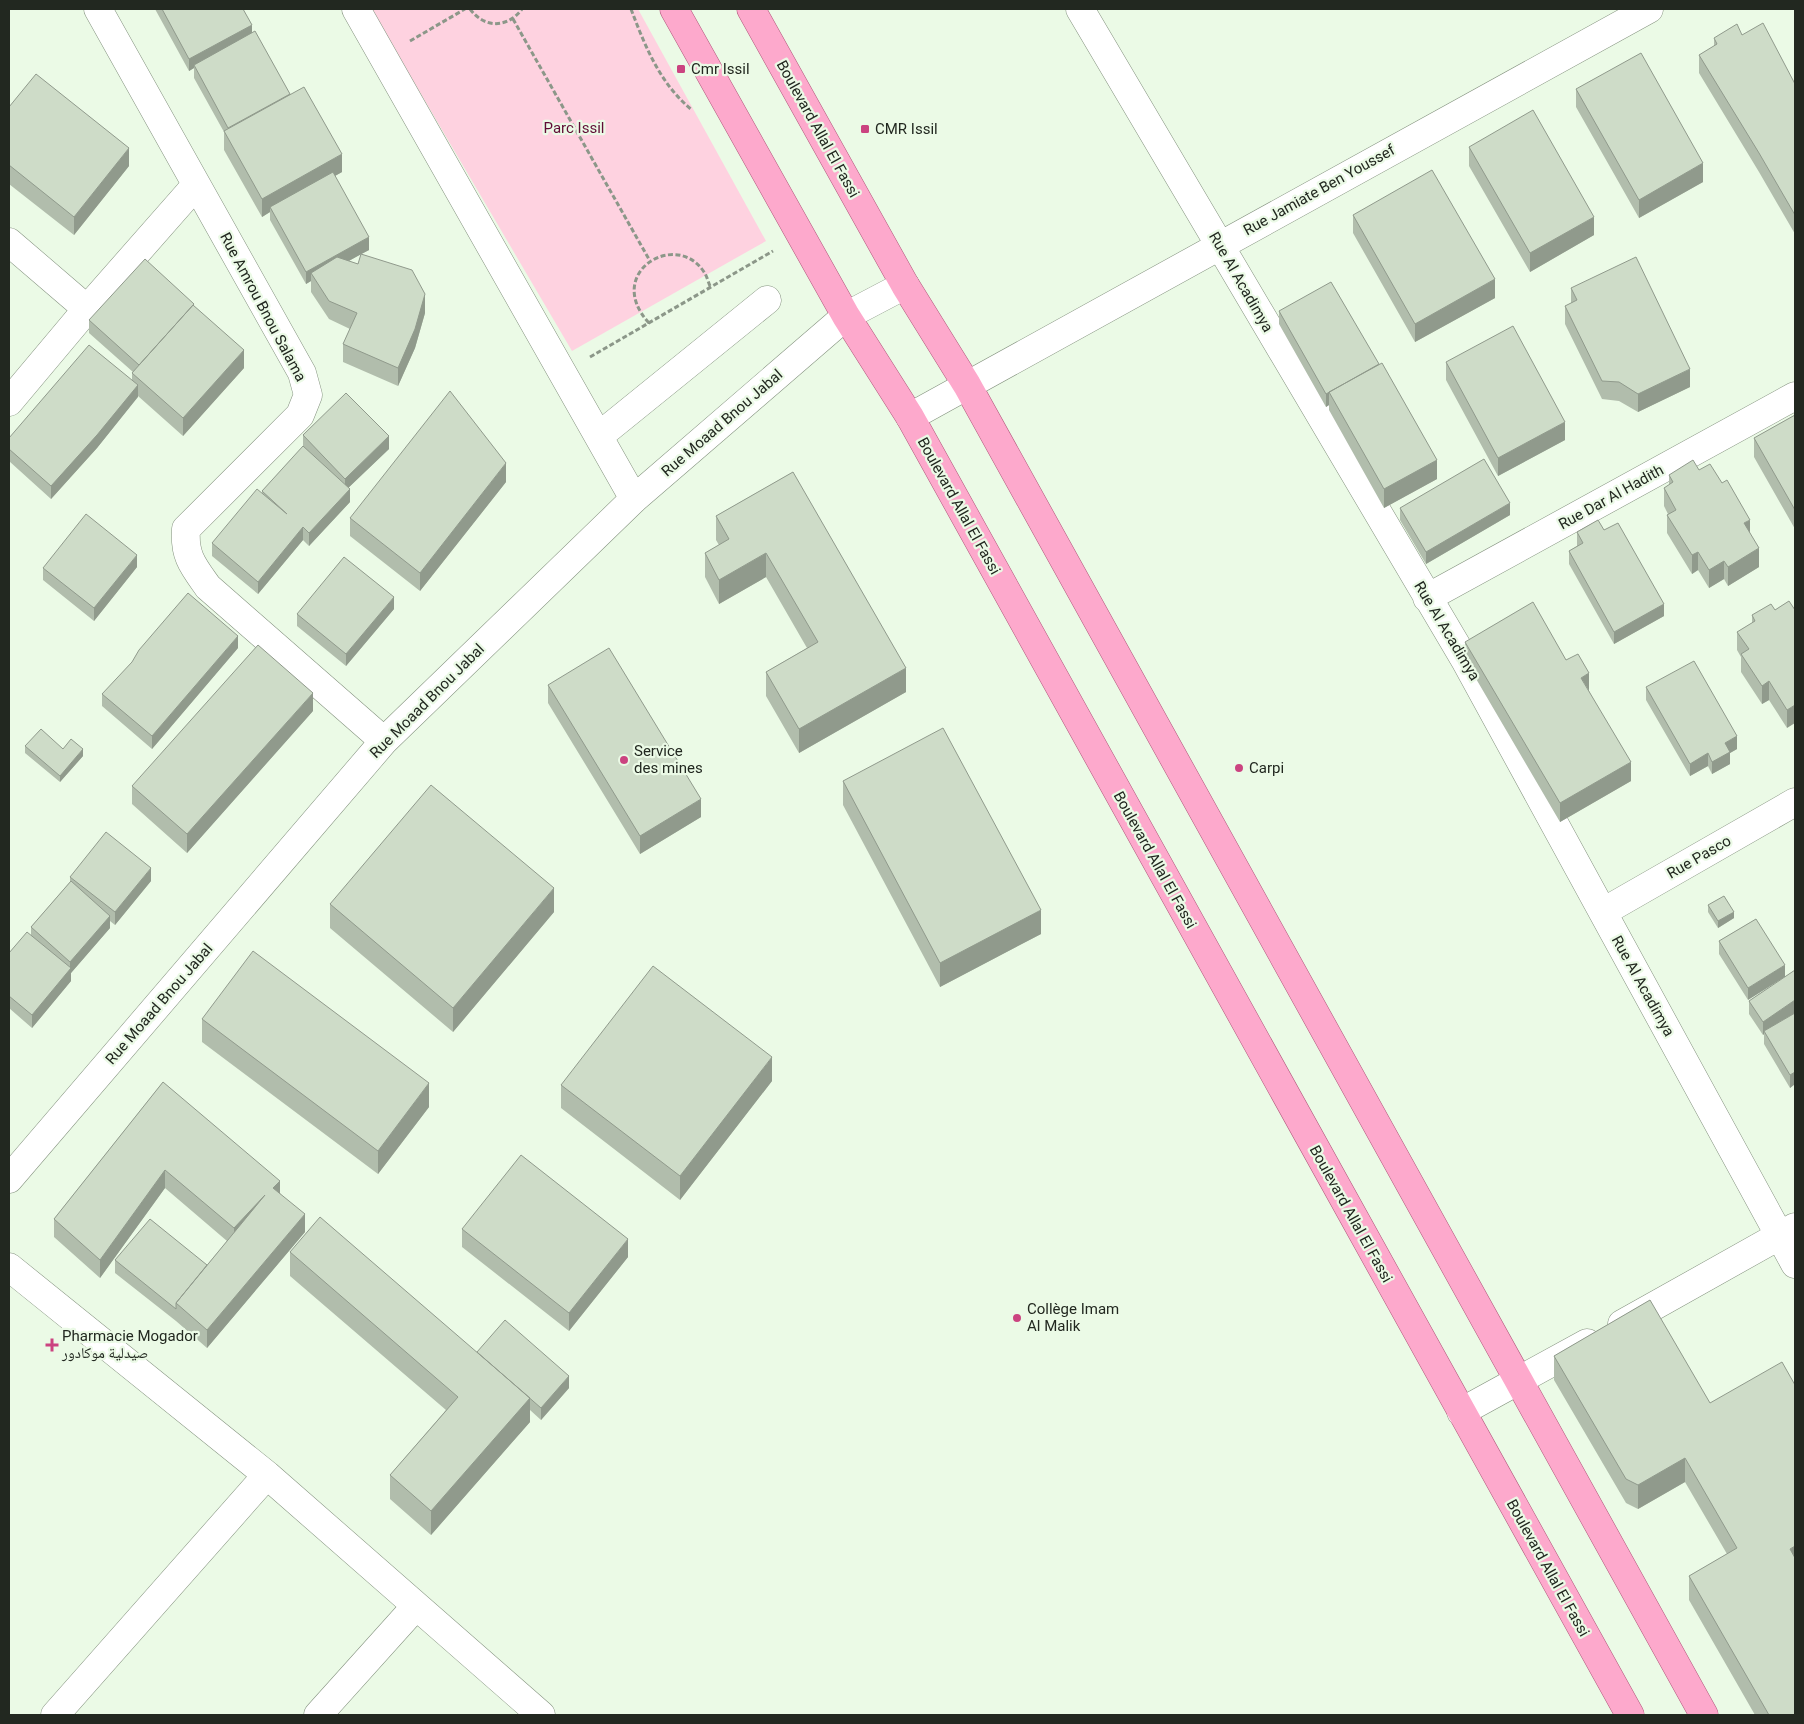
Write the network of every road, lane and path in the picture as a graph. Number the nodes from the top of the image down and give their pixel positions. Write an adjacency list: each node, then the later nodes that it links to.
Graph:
1 (98, 9): 12 (street, Rue Amrou Bnou Salama)
2 (356, 9): 11 (street)
3 (465, 9): 11 (path)
4 (470, 9): 10 (path)
5 (522, 9): 10 (path)
6 (674, 9): 21 (main road, Boulevard Allal El Fassi)
7 (750, 9): 17 (main road, Boulevard Allal El Fassi)
8 (1080, 9): 14 (street, Rue Al Acadimya)
9 (1649, 9): 14 (street, Rue Jamiate Ben Youssef)
10 (513, 19): 16 (path)
11 (384, 57): 23 (street)
12 (196, 185): 20 (street); 31 (street, Rue Amrou Bnou Salama)
13 (9, 242): 20 (street)
14 (1220, 245): 24 (street, Rue Jamiate Ben Youssef); 30 (street, Rue Al Acadimya)
15 (780, 247): 18 (path)
16 (650, 261): 18 (path); 22 (path)
17 (905, 285): 21 (street, Rue Moaad Bnou Jabal); 24 (main road, Boulevard Allal El Fassi)
18 (710, 286): 22 (path)
19 (767, 300): 28 (street)
20 (86, 309): 26 (street)
21 (846, 316): 27 (main road, Boulevard Allal El Fassi); 29 (street, Rue Moaad Bnou Jabal)
22 (649, 323): 23 (path)
23 (563, 372): 28 (street)
24 (967, 385): 27 (street, Rue Jamiate Ben Youssef); 38 (main road, Boulevard Allal El Fassi)
25 (1795, 396): 30 (street, Rue Dar Al Hadith)
26 (9, 402)
27 (910, 417): 39 (main road, Boulevard Allal El Fassi)
28 (599, 436): 29 (street)
29 (634, 499): 31 (street, Rue Moaad Bnou Jabal)
30 (1427, 598): 33 (street, Rue Al Acadimya)
31 (384, 741): 34 (street, Rue Moaad Bnou Jabal)
32 (1795, 802): 33 (street, Rue Pasco)
33 (1603, 912): 35 (street, Rue Al Acadimya)
34 (9, 1179)
35 (1788, 1231): 36 (street, Rue Al Acadimya); 38 (street)
36 (1795, 1264)
37 (9, 1267): 40 (street)
38 (1519, 1380): 39 (street); 46 (main road, Boulevard Allal El Fassi)
39 (1461, 1412): 45 (main road, Boulevard Allal El Fassi)
40 (267, 1475): 41 (street); 42 (street)
41 (416, 1606): 43 (street); 44 (street)
42 (55, 1715)
43 (318, 1715)
44 (541, 1715)
45 (1630, 1715)
46 (1704, 1715)

